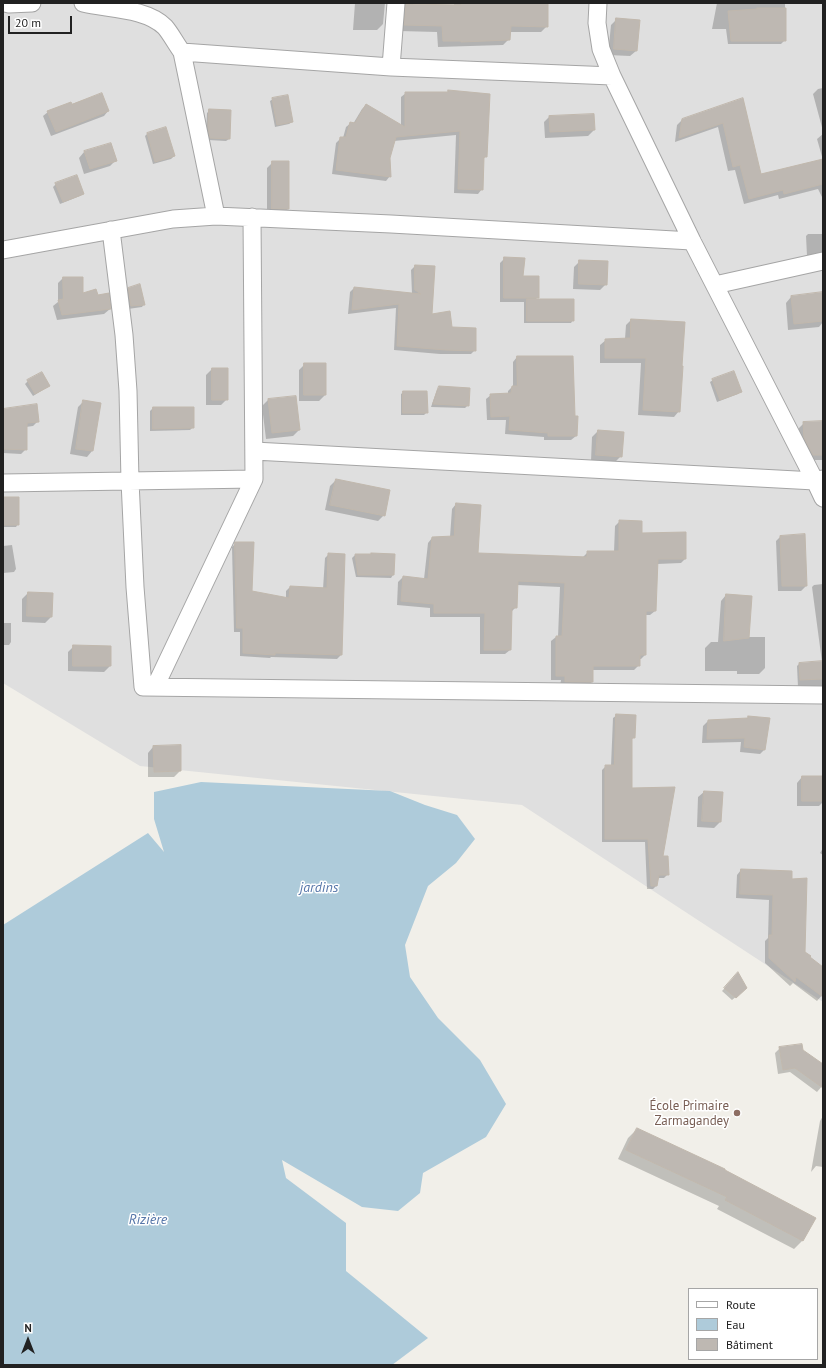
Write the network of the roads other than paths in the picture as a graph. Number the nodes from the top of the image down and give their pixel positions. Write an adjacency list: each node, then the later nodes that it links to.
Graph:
1 (5, 3): 2 (street)
2 (32, 3)
3 (83, 3): 6 (street)
4 (396, 3): 7 (street)
5 (598, 3): 8 (street)
6 (182, 52): 7 (street); 9 (street)
7 (391, 67): 8 (street)
8 (612, 76): 12 (street)
9 (216, 216): 10 (street); 11 (street)
10 (252, 217): 12 (street); 16 (street)
11 (112, 230): 13 (street); 19 (street)
12 (692, 241): 15 (street)
13 (3, 250)
14 (823, 261): 15 (street)
15 (715, 285): 18 (street)
16 (254, 451): 17 (street); 18 (street)
17 (254, 478): 19 (street); 22 (street)
18 (819, 480): 21 (street)
19 (130, 481): 20 (street); 22 (street)
20 (3, 483)
21 (823, 498)
22 (155, 687): 23 (street)
23 (823, 695)

